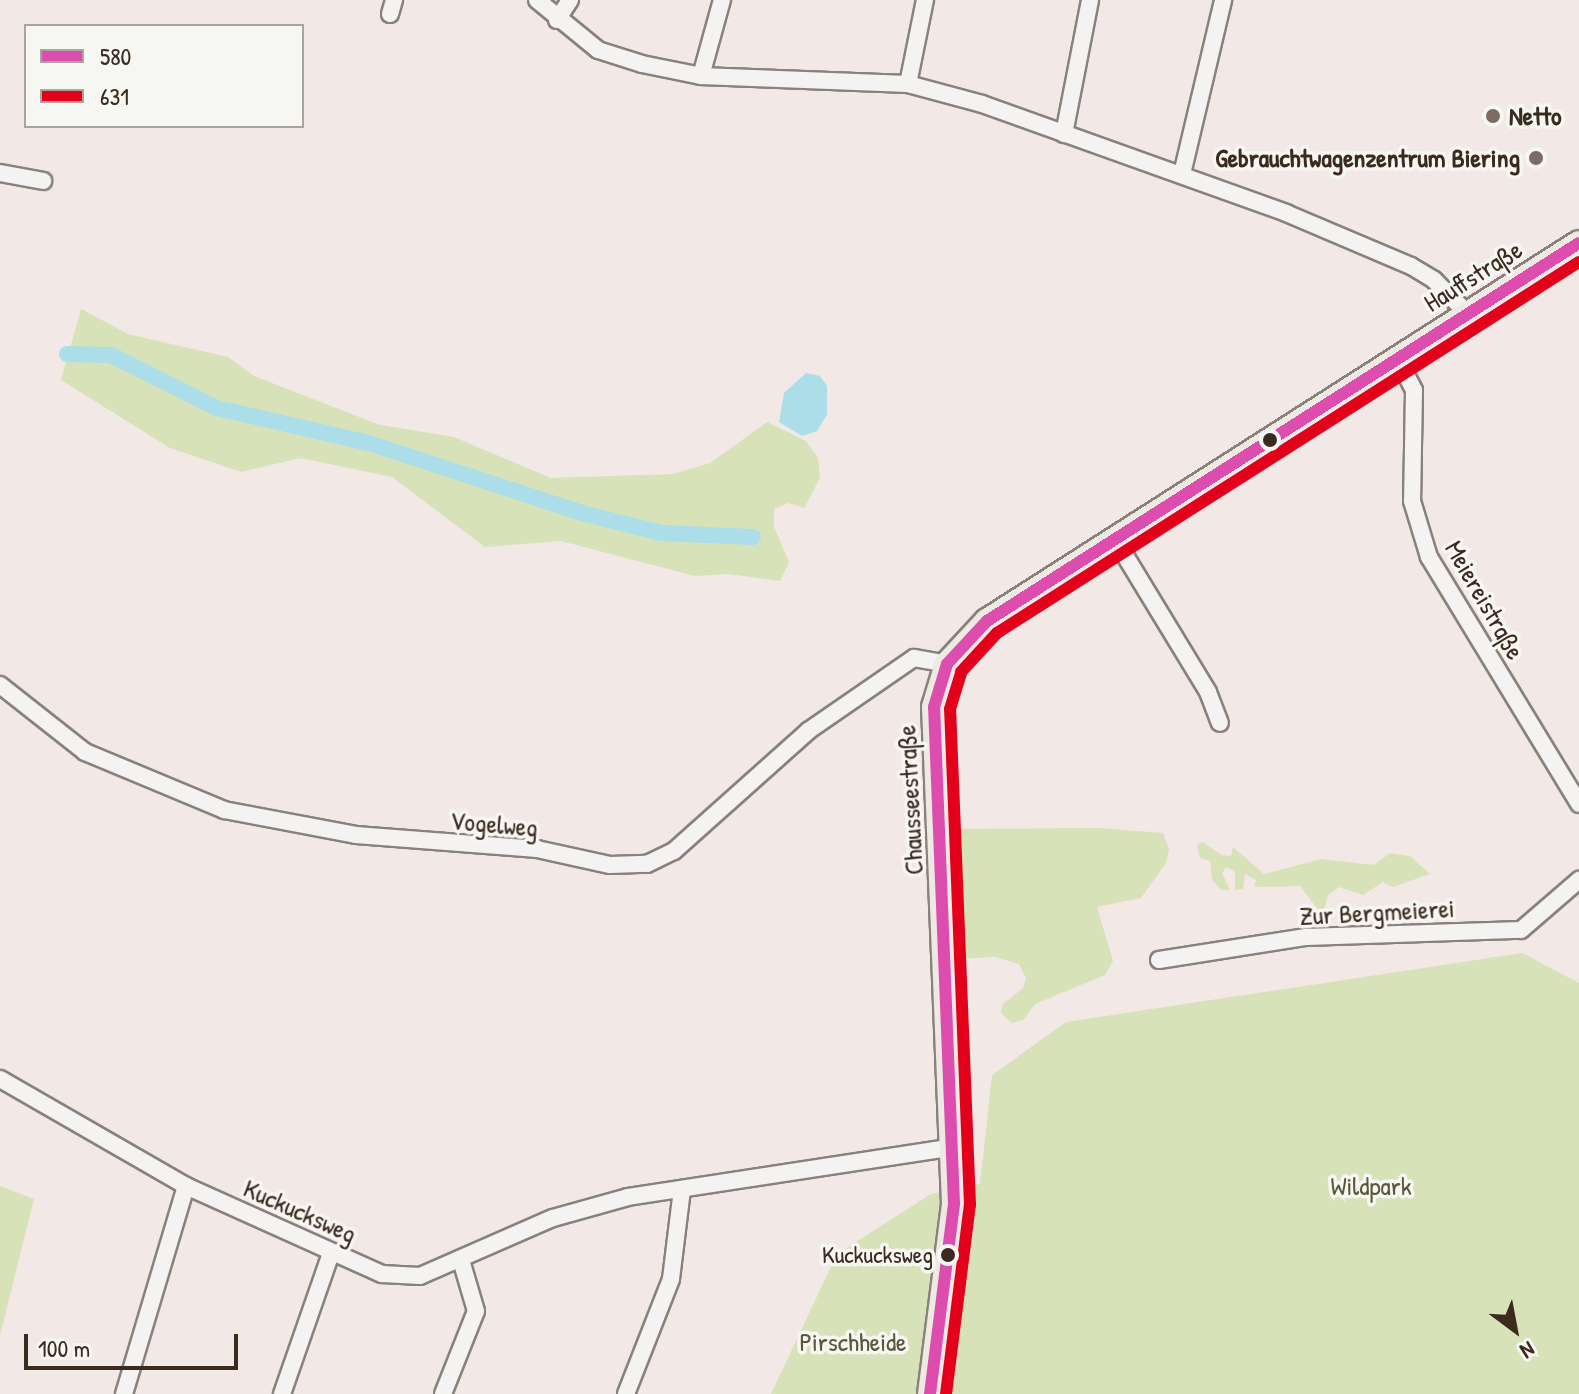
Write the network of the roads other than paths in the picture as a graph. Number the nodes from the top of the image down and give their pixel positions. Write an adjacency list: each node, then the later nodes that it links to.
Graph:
1 (537, 0): 7 (street)
2 (570, 0): 7 (street)
3 (722, 0): 8 (street)
4 (925, 0): 9 (street)
5 (1090, 0): 10 (street)
6 (1223, 0): 12 (street)
7 (557, 20): 8 (street)
8 (701, 76): 9 (street)
9 (908, 84): 10 (street)
10 (1064, 134): 12 (street)
11 (0, 173): 13 (street)
12 (1182, 174): 15 (street)
13 (43, 181)
14 (1579, 243): 15 (main road, Hauffstraße)
15 (1467, 313): 16 (main road, Hauffstraße)
16 (1397, 358): 17 (main road, Chausseestraße); 21 (street, Meiereistraße)
17 (1115, 539): 18 (main road, Chausseestraße); 20 (street)
18 (947, 664): 19 (street, Vogelweg); 25 (main road, Chausseestraße)
19 (0, 685)
20 (1220, 723)
21 (1579, 804)
22 (1579, 880): 23 (street, Zur Bergmeierei)
23 (1159, 960)
24 (1, 1084): 26 (street, Kuckucksweg)
25 (953, 1147): 27 (street, Kuckucksweg); 34 (main road, Chausseestraße)
26 (186, 1186): 28 (street, Kuckucksweg); 30 (street)
27 (682, 1189): 29 (street, Kuckucksweg); 33 (street)
28 (331, 1253): 29 (street, Kuckucksweg); 31 (street)
29 (461, 1260): 32 (street)
30 (124, 1394)
31 (282, 1394)
32 (443, 1394)
33 (626, 1394)
34 (930, 1394)

